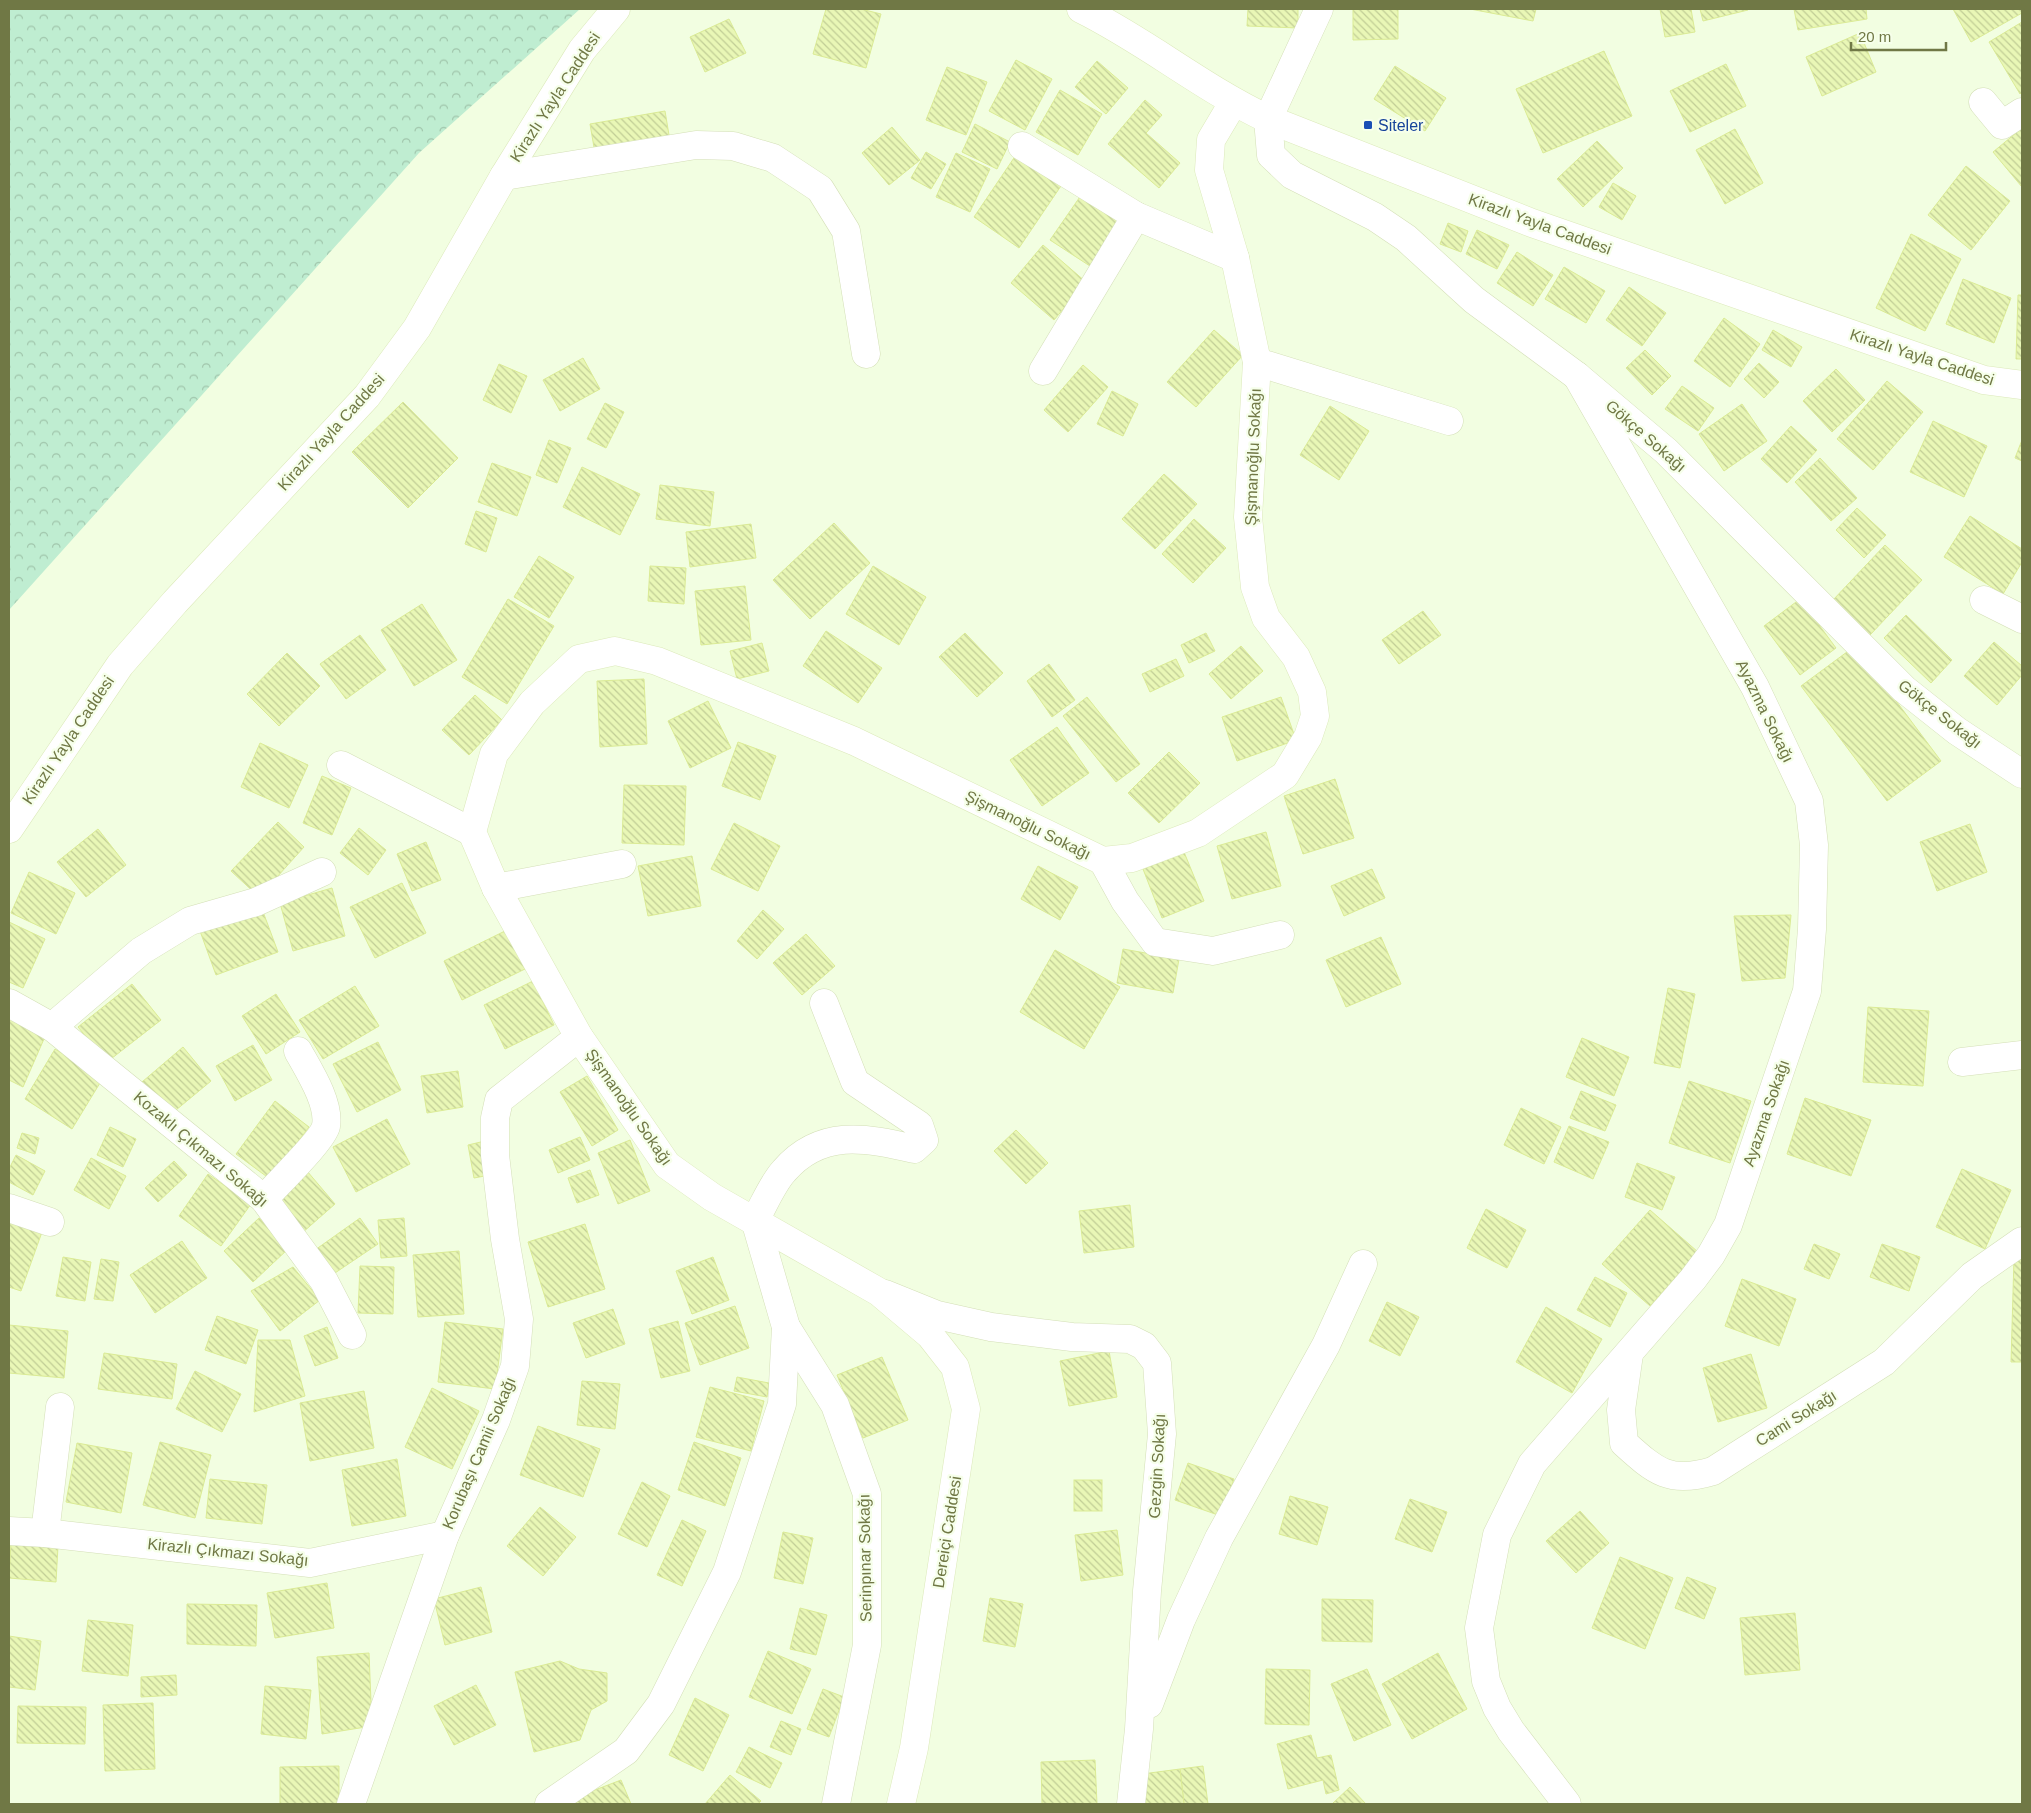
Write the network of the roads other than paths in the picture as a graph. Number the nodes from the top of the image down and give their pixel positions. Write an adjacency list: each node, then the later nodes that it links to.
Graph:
1 (616, 9): 9 (street, Kirazlı Yayla Caddesi)
2 (1081, 9): 4 (street, Kirazlı Yayla Caddesi)
3 (1319, 9): 7 (street)
4 (1233, 102): 7 (street, Kirazlı Yayla Caddesi); 11 (street, Şişmanoğlu Sokağı)
5 (1983, 102): 6 (street)
6 (2022, 112)
7 (1268, 119): 15 (street, Gökçe Sokağı); 16 (street, Kirazlı Yayla Caddesi)
8 (1022, 146): 10 (street)
9 (504, 176): 12 (street); 22 (street, Kirazlı Yayla Caddesi)
10 (1136, 216): 11 (street); 14 (street)
11 (1235, 258): 13 (street, Şişmanoğlu Sokağı)
12 (866, 354)
13 (1257, 362): 17 (street); 24 (street, Şişmanoğlu Sokağı)
14 (1043, 371)
15 (1577, 376): 21 (street, Gökçe Sokağı); 45 (street, Ayazma Sokağı)
16 (2022, 385)
17 (1449, 421)
18 (1984, 600): 19 (street)
19 (2022, 618)
20 (341, 765): 23 (street)
21 (2022, 774)
22 (9, 829)
23 (472, 832): 24 (street, Şişmanoğlu Sokağı); 27 (street, Şişmanoğlu Sokağı)
24 (1103, 861): 28 (street)
25 (622, 864): 27 (street)
26 (322, 872): 31 (street)
27 (496, 888): 32 (street, Şişmanoğlu Sokağı)
28 (1280, 935)
29 (9, 1003): 31 (street, Kozaklı Çıkmazı Sokağı)
30 (824, 1004): 38 (street)
31 (52, 1027): 36 (street, Kozaklı Çıkmazı Sokağı)
32 (579, 1036): 38 (street, Şişmanoğlu Sokağı); 49 (street, Korubaşı Camii Sokağı)
33 (298, 1051): 36 (street)
34 (2022, 1055): 35 (street)
35 (1962, 1062)
36 (264, 1199): 44 (street, Kozaklı Çıkmazı Sokağı)
37 (9, 1208): 39 (street)
38 (755, 1220): 42 (street, Şişmanoğlu Sokağı); 43 (street)
39 (50, 1222)
40 (2022, 1241): 45 (street, Cami Sokağı)
41 (1363, 1264): 50 (street)
42 (879, 1292): 50 (street, Gezgin Sokağı); 54 (street, Dereiçi Caddesi)
43 (786, 1327): 52 (street); 53 (street, Serinpınar Sokağı)
44 (352, 1335)
45 (1629, 1354): 56 (street, Ayazma Sokağı)
46 (60, 1407): 48 (street)
47 (9, 1531): 48 (street, Kirazlı Çıkmazı Sokağı)
48 (45, 1533): 49 (street, Kirazlı Çıkmazı Sokağı)
49 (445, 1535): 51 (street, Korubaşı Camii Sokağı)
50 (1139, 1729): 55 (street, Gezgin Sokağı)
51 (351, 1804)
52 (549, 1804)
53 (836, 1804)
54 (901, 1804)
55 (1131, 1804)
56 (1567, 1804)

